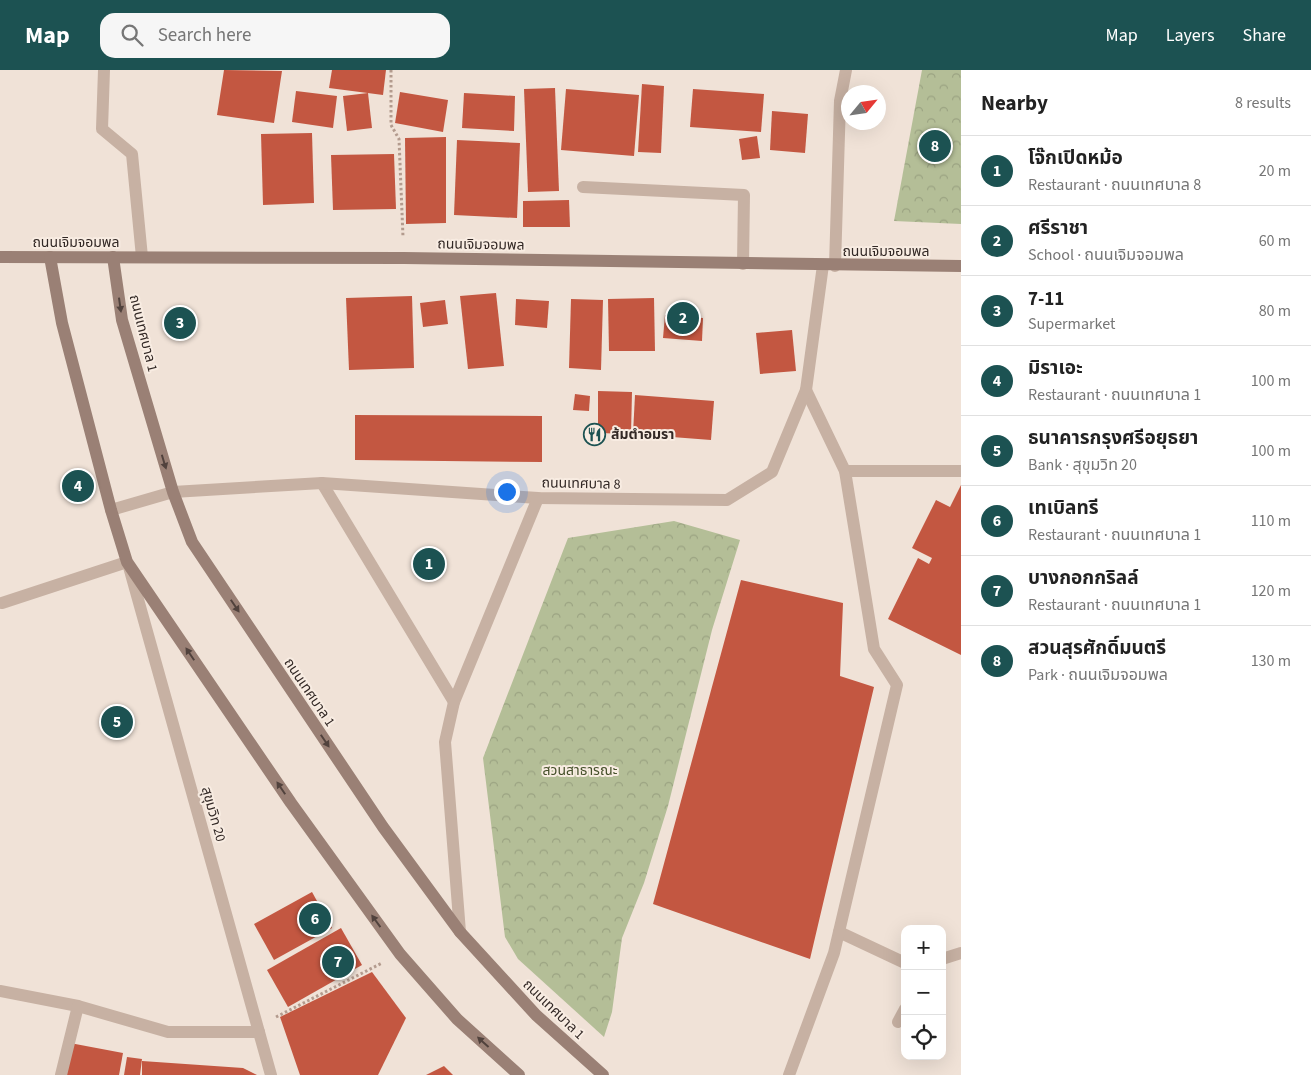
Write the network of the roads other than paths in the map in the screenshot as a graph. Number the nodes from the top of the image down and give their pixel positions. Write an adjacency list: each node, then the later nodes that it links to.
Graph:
1 (104, 70): 7 (street)
2 (846, 70): 9 (street, ถนนเทศบาล 8)
3 (583, 187): 8 (street)
4 (0, 257): 5 (street, ถนนเจิมจอมพล)
5 (50, 257): 6 (street, ถนนเจิมจอมพล); 17 (street)
6 (113, 257): 7 (street, ถนนเจิมจอมพล); 15 (street, ถนนเทศบาล 1, one-way to 15)
7 (142, 257): 8 (street, ถนนเจิมจอมพล)
8 (743, 264): 9 (street, ถนนเจิมจอมพล)
9 (829, 265): 10 (street, ถนนเจิมจอมพล); 11 (street, ถนนเทศบาล 8)
10 (961, 266)
11 (806, 390): 12 (street); 16 (street, ถนนเทศบาล 8)
12 (845, 471): 13 (street); 22 (street)
13 (961, 471)
14 (322, 483): 15 (street, ถนนเทศบาล 8); 16 (street, ถนนเทศบาล 8); 20 (street)
15 (173, 492): 17 (street, ถนนเทศบาล 8); 21 (street, ถนนเทศบาล 1, one-way to 21)
16 (538, 498): 20 (street)
17 (111, 510): 18 (street)
18 (127, 562): 19 (street); 30 (street, สุขุมวิท 20); 33 (street, one-way to 18)
19 (2, 603)
20 (454, 702): 21 (street)
21 (460, 932): 34 (street, ถนนเทศบาล 1)
22 (839, 932): 25 (street); 35 (street)
23 (961, 953): 24 (street)
24 (946, 958)
25 (901, 961)
26 (0, 991): 27 (street)
27 (78, 1006): 30 (street); 31 (street)
28 (902, 1015): 29 (street)
29 (898, 1022)
30 (258, 1029): 32 (street, สุขุมวิท 20)
31 (61, 1075)
32 (271, 1075)
33 (519, 1075)
34 (603, 1075)
35 (789, 1075)

